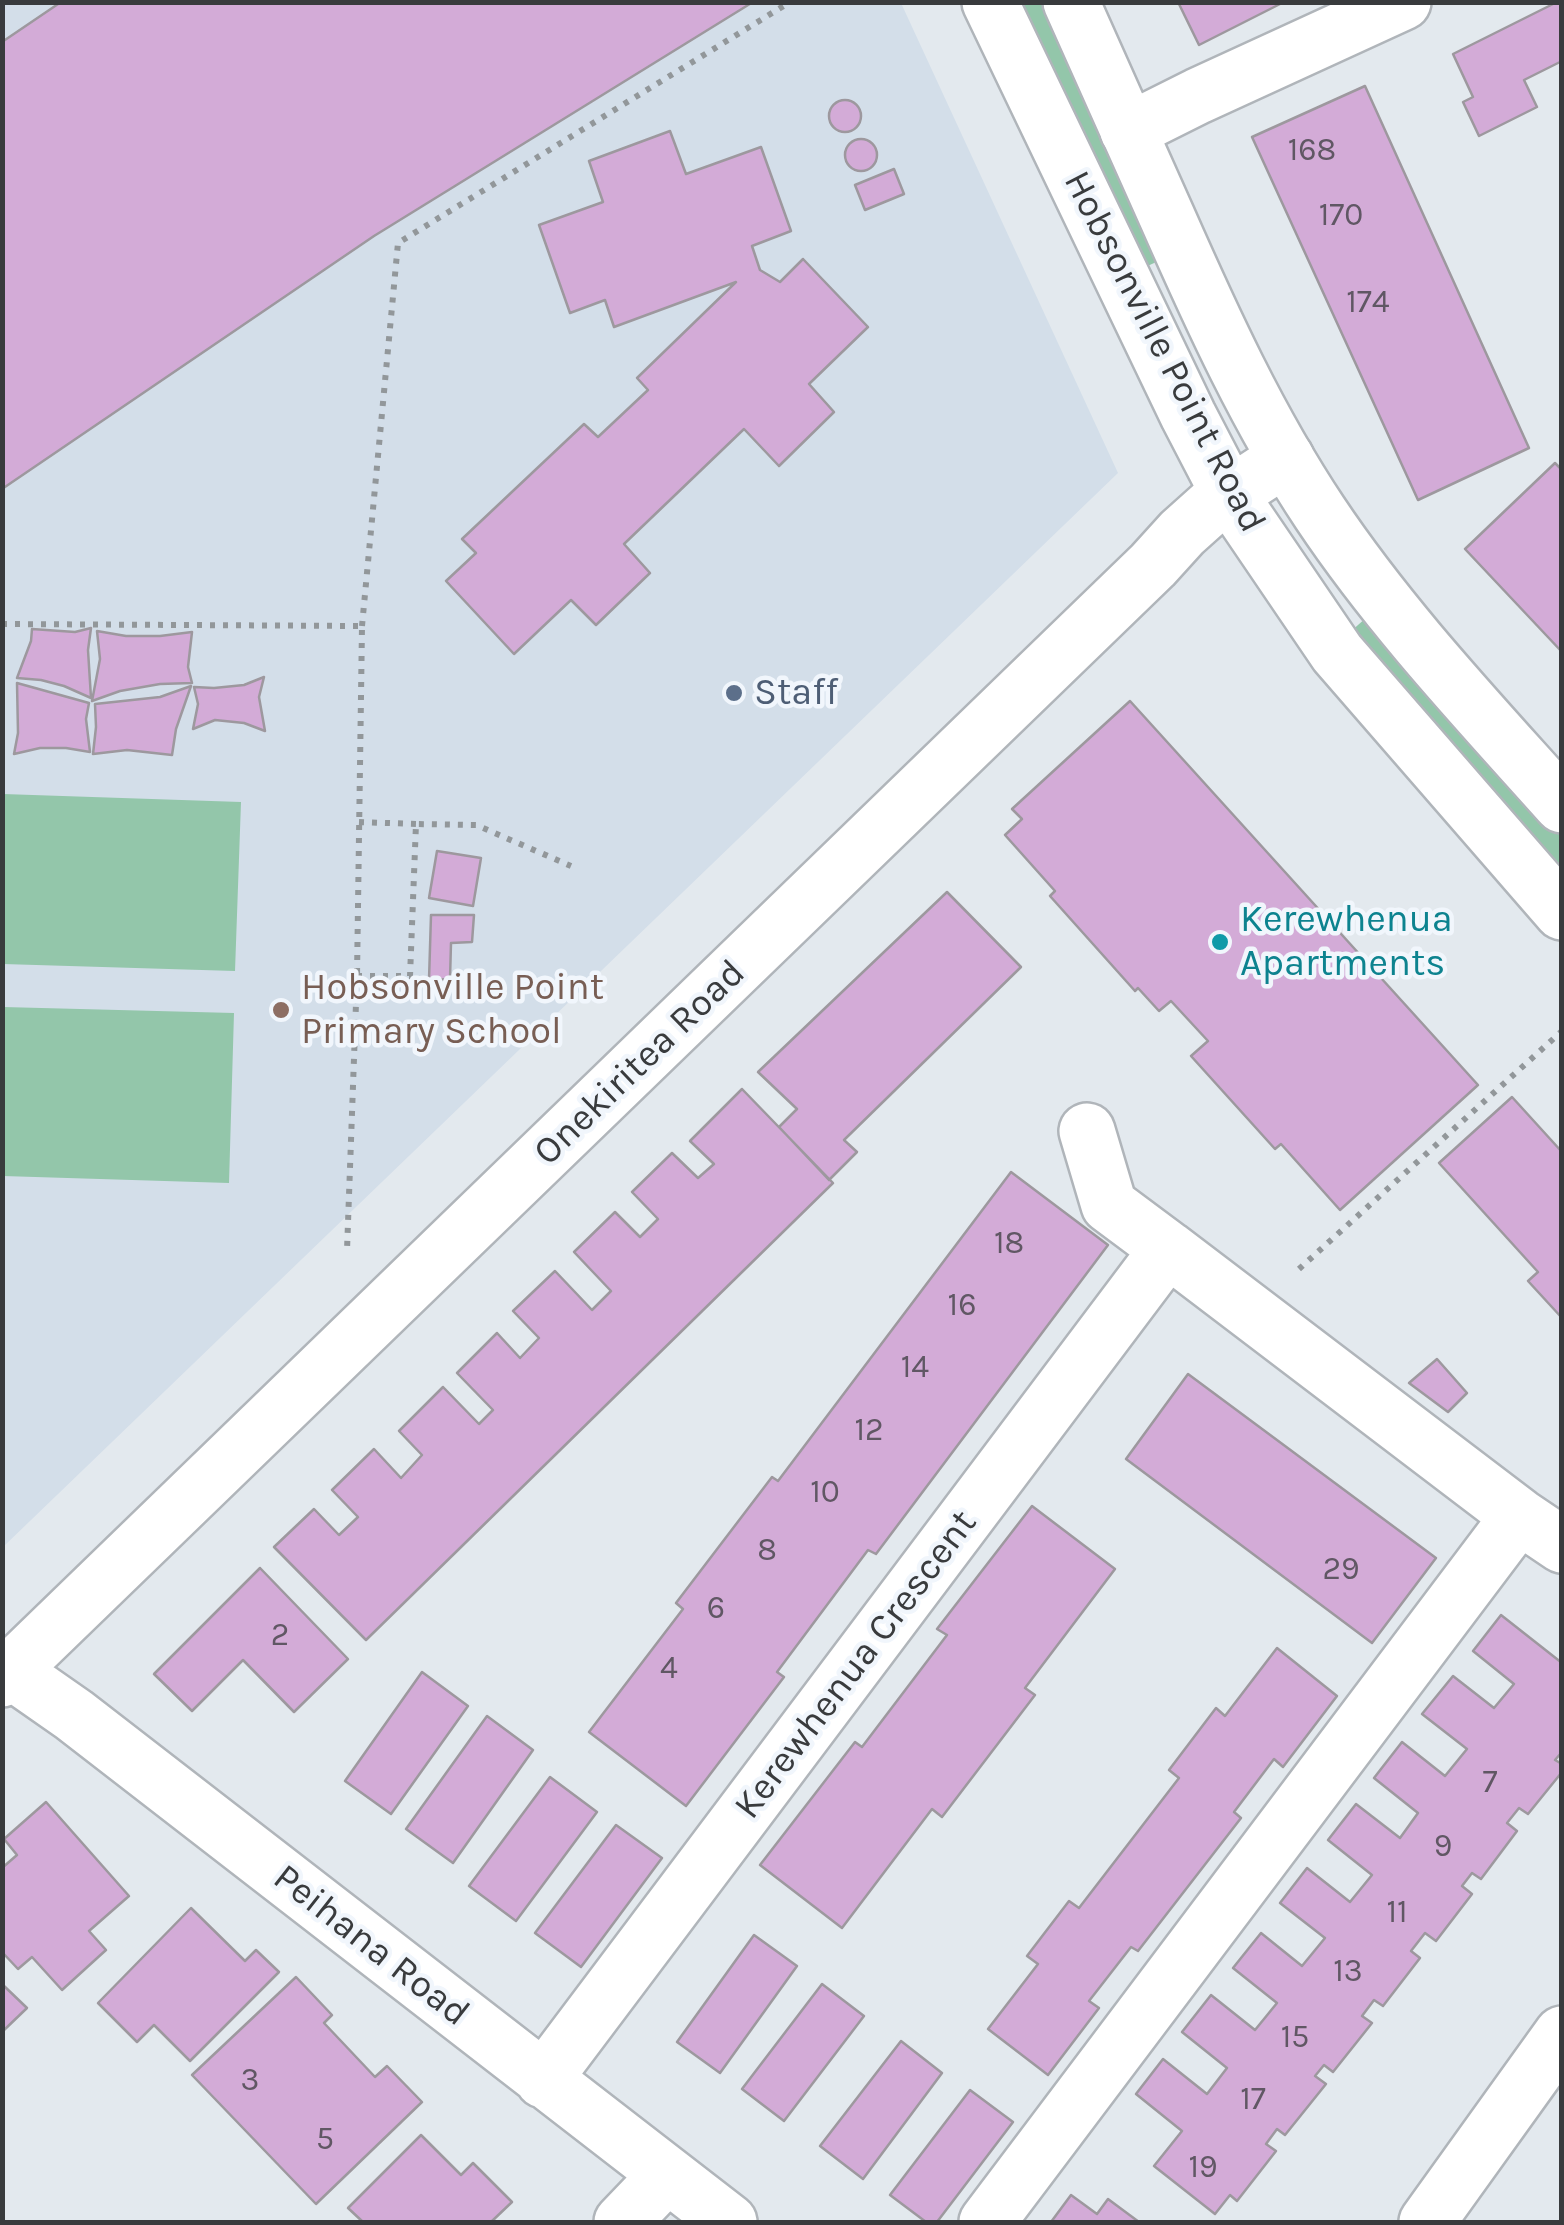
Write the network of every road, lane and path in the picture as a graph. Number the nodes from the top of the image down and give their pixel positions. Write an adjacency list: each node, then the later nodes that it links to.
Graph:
1 (790, 2): 9 (path)
2 (990, 2): 7 (street, Hobsonville Point Road)
3 (1071, 2): 5 (street, Hobsonville Point Road)
4 (1403, 2): 5 (street)
5 (1128, 131): 6 (street, Hobsonville Point Road)
6 (1286, 458): 7 (street, Onekiritea Road); 10 (street, Hobsonville Point Road)
7 (1229, 494): 14 (street, Hobsonville Point Road); 22 (street, Onekiritea Road)
8 (2, 624): 9 (path)
9 (362, 626): 11 (path)
10 (1562, 805)
11 (359, 822): 12 (path); 15 (path)
12 (416, 824): 13 (path); 15 (path)
13 (571, 866)
14 (1562, 912)
15 (357, 976): 19 (path)
16 (1562, 1031): 20 (path)
17 (1087, 1131): 18 (street)
18 (1168, 1250): 20 (street); 24 (street, Kerewhenua Crescent)
19 (346, 1253)
20 (1275, 1330): 21 (street)
21 (1540, 1530): 28 (street)
22 (6, 1675): 24 (street, Peihana Road)
23 (1562, 2034): 29 (street)
24 (543, 2080): 25 (street, Peihana Road)
25 (668, 2175): 26 (street); 27 (street, Peihana Road)
26 (622, 2222)
27 (730, 2222)
28 (987, 2222)
29 (1426, 2222)

